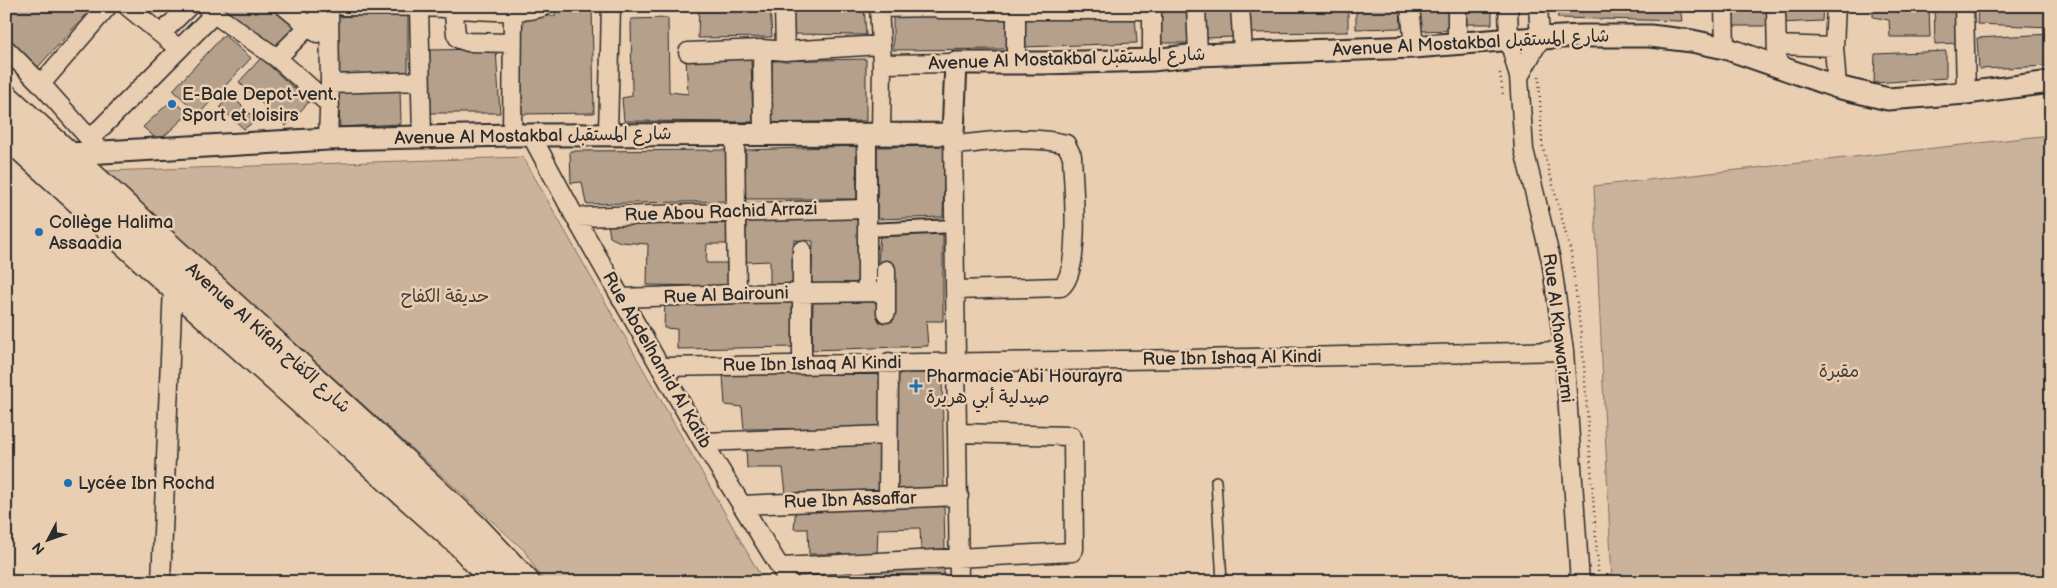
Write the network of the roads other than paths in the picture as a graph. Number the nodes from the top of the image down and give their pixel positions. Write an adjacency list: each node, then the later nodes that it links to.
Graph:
1 (108, 6): 55 (street)
2 (127, 6): 29 (street)
3 (189, 6): 29 (street)
4 (284, 6): 28 (street)
5 (343, 6): 6 (street)
6 (419, 6): 20 (street); 53 (street)
7 (544, 6): 27 (street)
8 (611, 6): 64 (street)
9 (784, 6): 42 (street)
10 (1196, 6): 45 (street)
11 (1240, 6): 44 (street)
12 (1410, 6): 37 (street)
13 (1456, 6): 34 (street)
14 (1508, 6): 31 (street, Rue Al Khawarizmi)
15 (1538, 6): 30 (street)
16 (1724, 6): 38 (street)
17 (1776, 6): 46 (street)
18 (1836, 6): 36 (street)
19 (1964, 6): 58 (street)
20 (453, 7): 27 (street); 33 (street)
21 (879, 7): 22 (street); 35 (street)
22 (938, 7): 23 (street)
23 (986, 8): 26 (street)
24 (1152, 8): 26 (street); 48 (street)
25 (209, 10): 40 (street); 47 (street)
26 (1016, 10): 50 (street)
27 (513, 11): 33 (street)
28 (308, 26): 32 (street); 32 (street); 47 (street)
29 (161, 34): 40 (street)
30 (1540, 38): 31 (street, Avenue Al Mostakbal شارع المستقبل); 38 (street, Avenue Al Mostakbal شارع المستقبل); 52 (street)
31 (1509, 40): 34 (street, Avenue Al Mostakbal شارع المستقبل); 52 (street, Rue Al Khawarizmi)
32 (328, 41): 56 (street)
33 (512, 43): 66 (street)
34 (1457, 43): 37 (street, Avenue Al Mostakbal شارع المستقبل)
35 (881, 45): 42 (street); 51 (street)
36 (1834, 46): 46 (street); 57 (street)
37 (1414, 47): 44 (street, Avenue Al Mostakbal شارع المستقبل)
38 (1725, 48): 46 (street, Avenue Al Mostakbal شارع المستقبل)
39 (6, 49): 55 (street)
40 (179, 49): 70 (street)
41 (762, 49): 42 (street); 43 (street); 62 (street)
42 (785, 51)
43 (688, 52)
44 (1243, 52): 45 (street, Avenue Al Mostakbal شارع المستقبل)
45 (1198, 54): 48 (street, Avenue Al Mostakbal شارع المستقبل)
46 (1777, 55): 57 (street, Avenue Al Mostakbal شارع المستقبل)
47 (277, 58): 60 (street)
48 (1152, 60): 50 (street, Avenue Al Mostakbal شارع المستقبل)
49 (956, 63): 50 (street, Avenue Al Mostakbal شارع المستقبل); 51 (street, Avenue Al Mostakbal شارع المستقبل); 69 (street)
50 (1016, 63)
51 (882, 64): 63 (street)
52 (1519, 77): 86 (street, Rue Al Khawarizmi)
53 (420, 81): 56 (street); 67 (street)
54 (2051, 82): 58 (street, Avenue Al Mostakbal شارع المستقبل)
55 (41, 84): 70 (street)
56 (330, 84): 60 (street)
57 (1837, 87): 58 (street, Avenue Al Mostakbal شارع المستقبل)
58 (1966, 93)
59 (6, 99): 70 (main road, Avenue Al Kifah شارع الكفاح)
60 (330, 105): 68 (street)
61 (6, 133): 78 (main road, Avenue Al Kifah شارع الكفاح)
62 (763, 133): 63 (street, Avenue Al Mostakbal شارع المستقبل); 65 (street, Avenue Al Mostakbal شارع المستقبل)
63 (874, 133): 69 (street, Avenue Al Mostakbal شارع المستقبل); 71 (street)
64 (608, 134): 65 (street, Avenue Al Mostakbal شارع المستقبل); 66 (street, Avenue Al Mostakbal شارع المستقبل)
65 (735, 134): 72 (street)
66 (522, 135): 67 (street, Avenue Al Mostakbal شارع المستقبل); 73 (street, Rue Abdelhamid Al Katib)
67 (422, 137): 68 (street, Avenue Al Mostakbal شارع المستقبل)
68 (328, 139): 70 (street, Avenue Al Mostakbal شارع المستقبل)
69 (953, 139): 74 (street); 79 (street)
70 (87, 149): 102 (main road, Avenue Al Kifah شارع الكفاح)
71 (866, 208): 72 (street, Rue Abou Rachid Arrazi); 75 (street)
72 (735, 212): 73 (street, Rue Abou Rachid Arrazi); 83 (street)
73 (575, 217): 84 (street, Rue Abdelhamid Al Katib)
74 (955, 226): 75 (street); 79 (street)
75 (867, 230): 80 (street)
76 (802, 250): 82 (street, Rue Al Bairouni)
77 (886, 270): 81 (street)
78 (172, 285): 100 (street); 101 (main road, Avenue Al Kifah شارع الكفاح)
79 (956, 290): 87 (street)
80 (867, 292): 81 (street, Rue Al Bairouni); 82 (street, Rue Al Bairouni)
81 (885, 292): 85 (street)
82 (802, 293): 83 (street, Rue Al Bairouni); 89 (street, Rue Al Bairouni)
83 (737, 294): 84 (street, Rue Al Bairouni)
84 (621, 298): 90 (street, Rue Abdelhamid Al Katib)
85 (886, 313)
86 (1564, 352): 87 (street, Rue Ibn Ishaq Al Kindi); 105 (street, Rue Al Khawarizmi)
87 (957, 361): 88 (street, Rue Ibn Ishaq Al Kindi); 91 (street)
88 (889, 362): 89 (street, Rue Ibn Ishaq Al Kindi); 92 (street)
89 (802, 363): 90 (street, Rue Ibn Ishaq Al Kindi)
90 (661, 366): 93 (street, Rue Abdelhamid Al Katib)
91 (958, 433): 95 (street); 98 (street)
92 (888, 435): 93 (street); 96 (street)
93 (703, 442): 97 (street, Rue Abdelhamid Al Katib)
94 (1216, 481): 104 (lane)
95 (959, 496): 96 (street, Rue Ibn Assaffar); 98 (street)
96 (888, 498): 97 (street, Rue Ibn Assaffar)
97 (741, 505): 99 (street, Rue Abdelhamid Al Katib)
98 (958, 559): 99 (street); 103 (street)
99 (785, 574)
100 (162, 582)
101 (496, 582)
102 (525, 582)
103 (959, 582)
104 (1222, 582)
105 (1580, 582)

